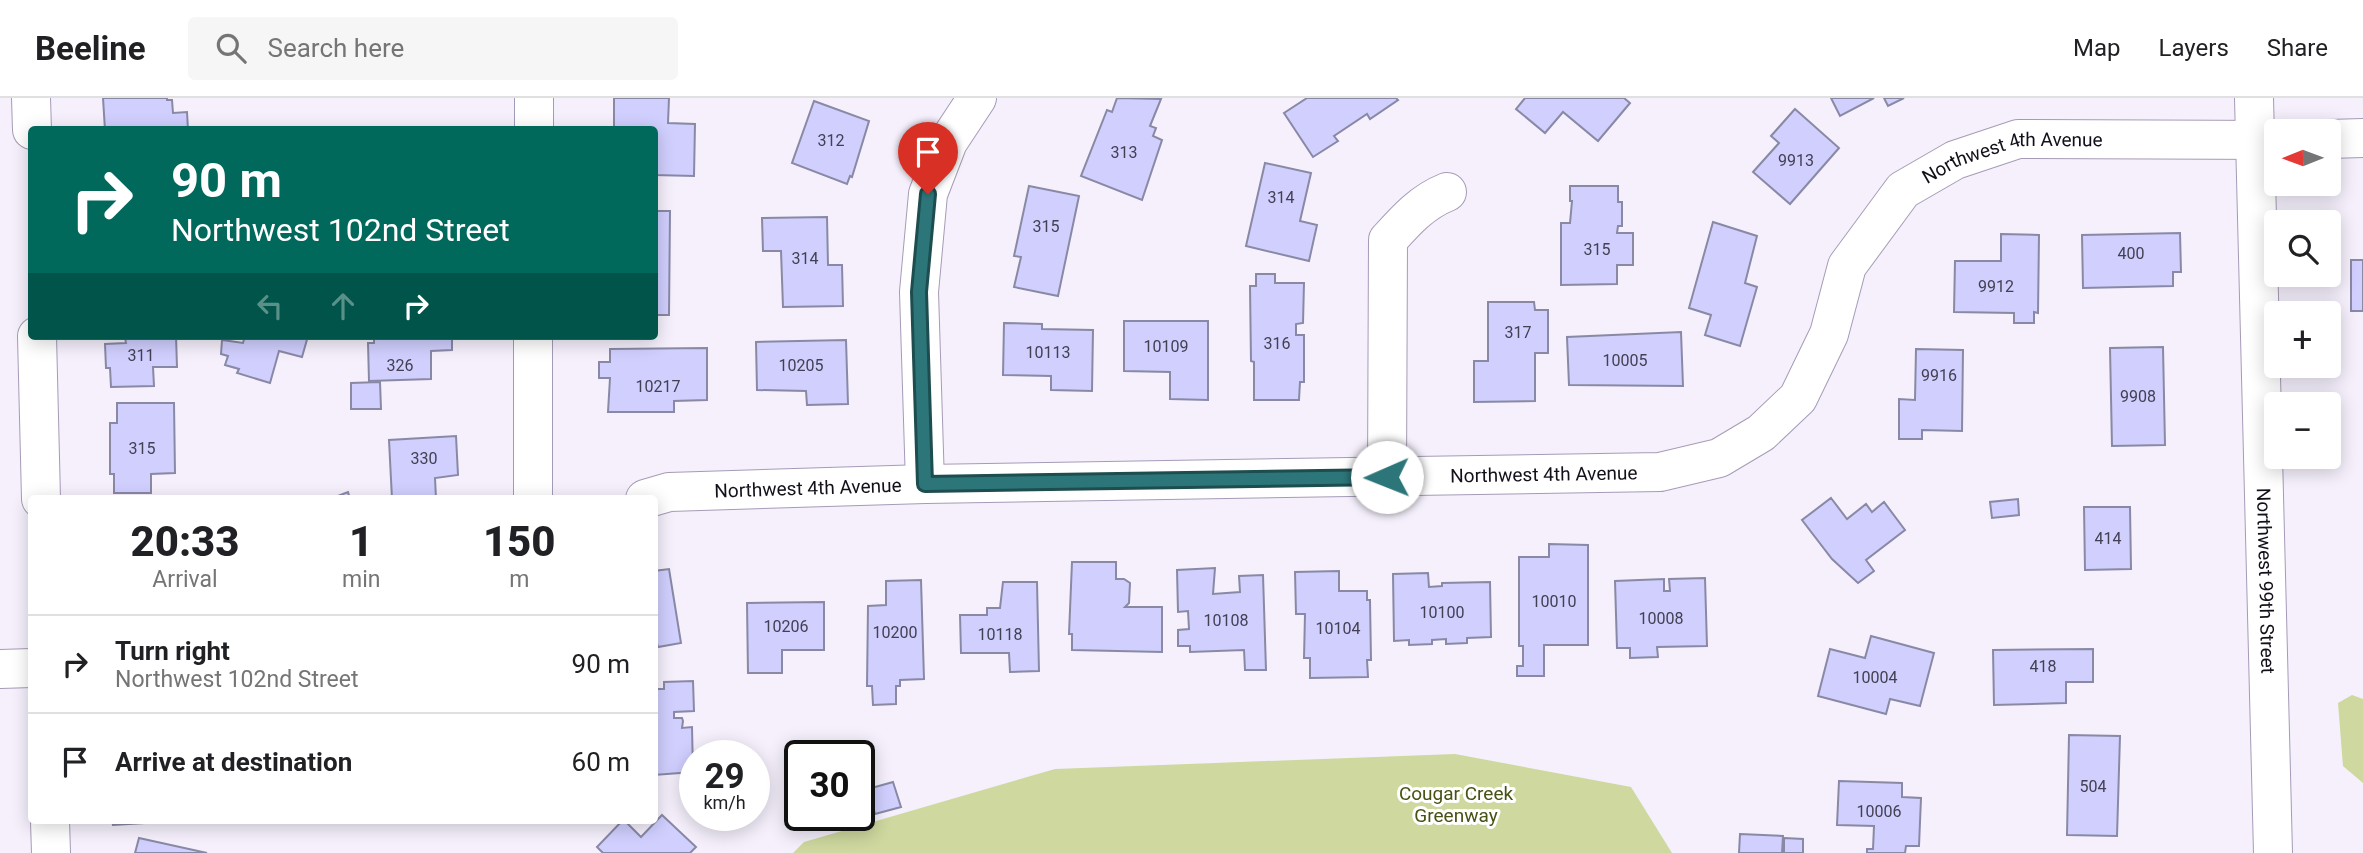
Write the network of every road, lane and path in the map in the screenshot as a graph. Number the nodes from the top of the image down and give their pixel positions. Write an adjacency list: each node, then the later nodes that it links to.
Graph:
1 (31, 98): 5 (street)
2 (534, 98): 6 (street)
3 (977, 98): 16 (street)
4 (2254, 98): 7 (street, Northwest 99th Street)
5 (32, 126)
6 (534, 126)
7 (2264, 133)
8 (2363, 138): 9 (street)
9 (2342, 139)
10 (2264, 140): 15 (street, Northwest 4th Avenue)
11 (1447, 192): 15 (street)
12 (2267, 196): 24 (street, Northwest 99th Street)
13 (37, 340): 17 (street)
14 (533, 340): 18 (street)
15 (1387, 477): 16 (street, Northwest 4th Avenue)
16 (925, 484): 19 (street, Northwest 4th Avenue)
17 (41, 495)
18 (533, 495)
19 (658, 495)
20 (28, 668): 21 (street)
21 (0, 669)
22 (50, 824): 23 (street)
23 (51, 853)
24 (2273, 853)

